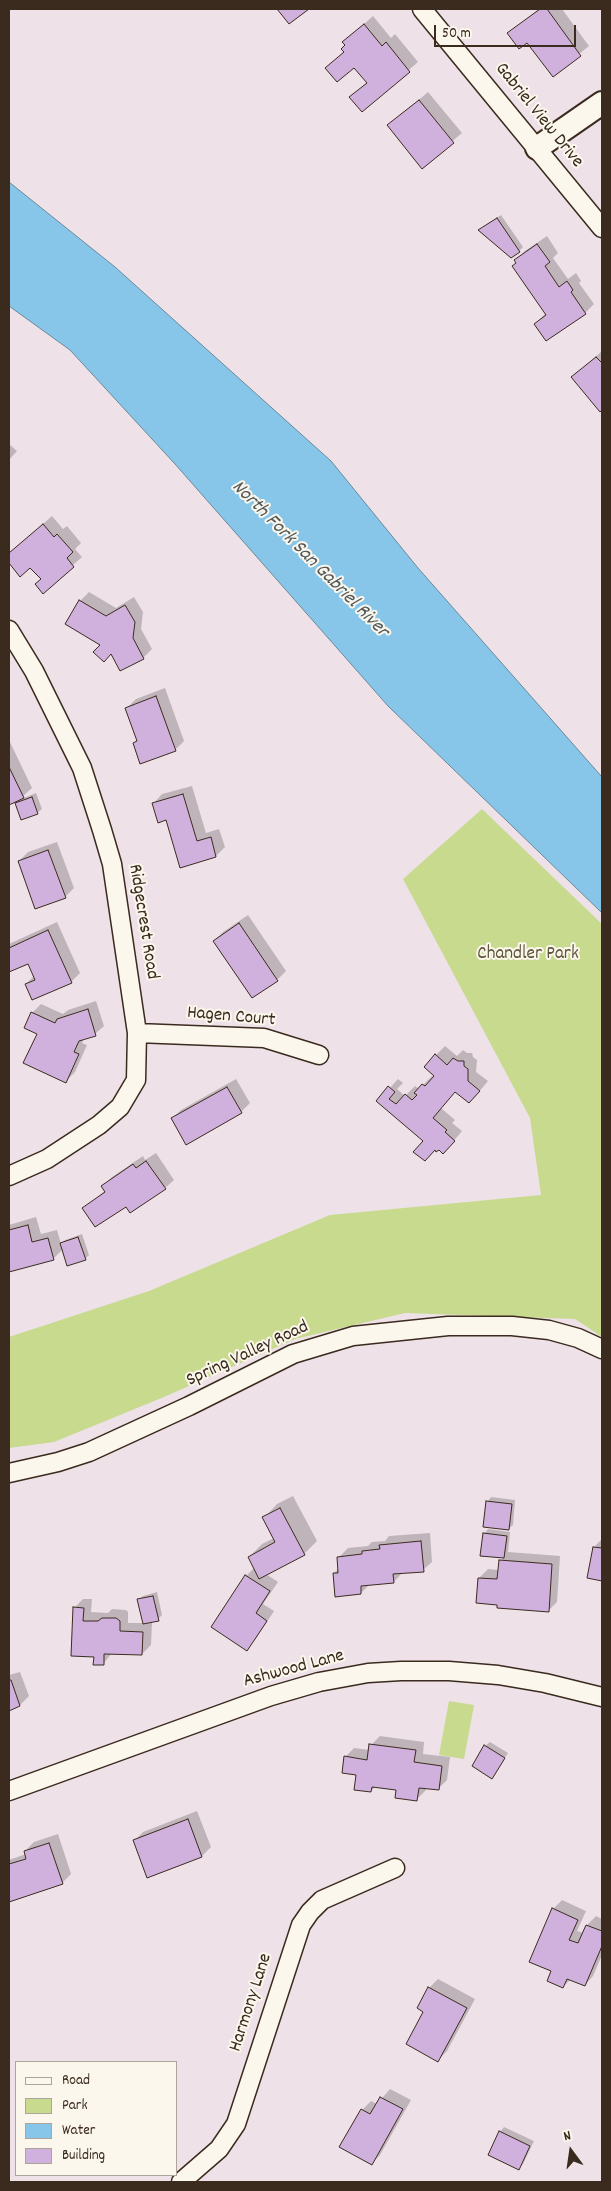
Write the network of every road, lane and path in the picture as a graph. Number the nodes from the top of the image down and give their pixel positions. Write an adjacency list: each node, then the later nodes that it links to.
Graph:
1 (422, 9): 3 (street, Gabriel View Drive)
2 (602, 103): 3 (street)
3 (537, 148): 4 (street, Gabriel View Drive)
4 (602, 228)
5 (9, 630): 6 (street, Ridgecrest Road)
6 (137, 1033): 7 (street, Hagen Court); 8 (street, Ridgecrest Road)
7 (320, 1055)
8 (9, 1176)
9 (602, 1349): 10 (street, Spring Valley Road)
10 (9, 1473)
11 (602, 1696): 12 (street, Ashwood Lane)
12 (9, 1791)
13 (394, 1868): 14 (street, Harmony Lane)
14 (181, 2182)

